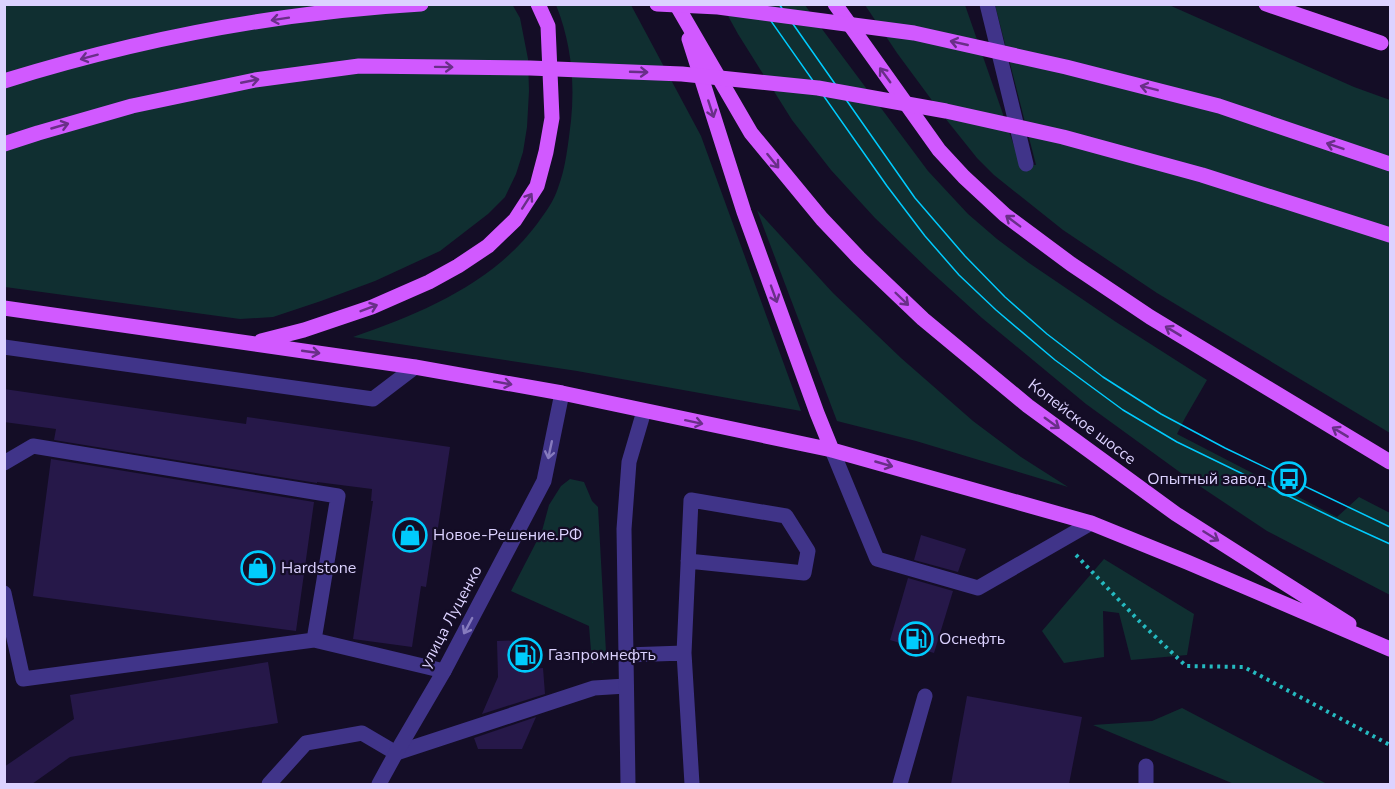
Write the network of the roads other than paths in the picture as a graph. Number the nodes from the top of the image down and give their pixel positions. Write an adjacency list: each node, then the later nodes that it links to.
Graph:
1 (422, 4): 10 (main road, one-way to 10)
2 (538, 4): 16 (main road, one-way to 2)
3 (657, 4): 13 (main road, one-way to 3, bridge)
4 (835, 4): 22 (main road, one-way to 4)
5 (987, 4): 12 (street)
6 (1266, 4): 9 (main road)
7 (1299, 4): 9 (main road)
8 (678, 9): 21 (main road, one-way to 21); 28 (main road, Копейское шоссе, one-way to 28)
9 (1386, 45)
10 (4, 81)
11 (4, 144): 14 (main road, one-way to 14, bridge)
12 (1026, 164)
13 (1390, 164)
14 (1390, 235)
15 (4, 308): 16 (main road)
16 (253, 344): 18 (main road, one-way to 18)
17 (4, 347): 18 (street)
18 (415, 367): 19 (main road, one-way to 19)
19 (562, 393): 20 (main road); 31 (street, улица Луценко, one-way to 31)
20 (644, 411): 21 (main road, one-way to 21); 30 (street)
21 (832, 450): 24 (main road, one-way to 24); 24 (street)
22 (1390, 462)
23 (4, 463): 27 (street)
24 (1091, 523): 28 (main road)
25 (688, 561): 25 (street); 29 (street)
26 (4, 593): 27 (street)
27 (314, 640): 31 (street)
28 (1390, 649)
29 (684, 653): 30 (street); 39 (street)
30 (626, 654): 32 (street)
31 (444, 671): 34 (street, улица Луценко)
32 (626, 686): 34 (street); 38 (street)
33 (925, 696): 40 (street)
34 (396, 753): 36 (street); 37 (street, улица Луценко)
35 (1146, 766): 41 (street)
36 (269, 784)
37 (380, 784)
38 (628, 784)
39 (692, 784)
40 (900, 784)
41 (1146, 784)

